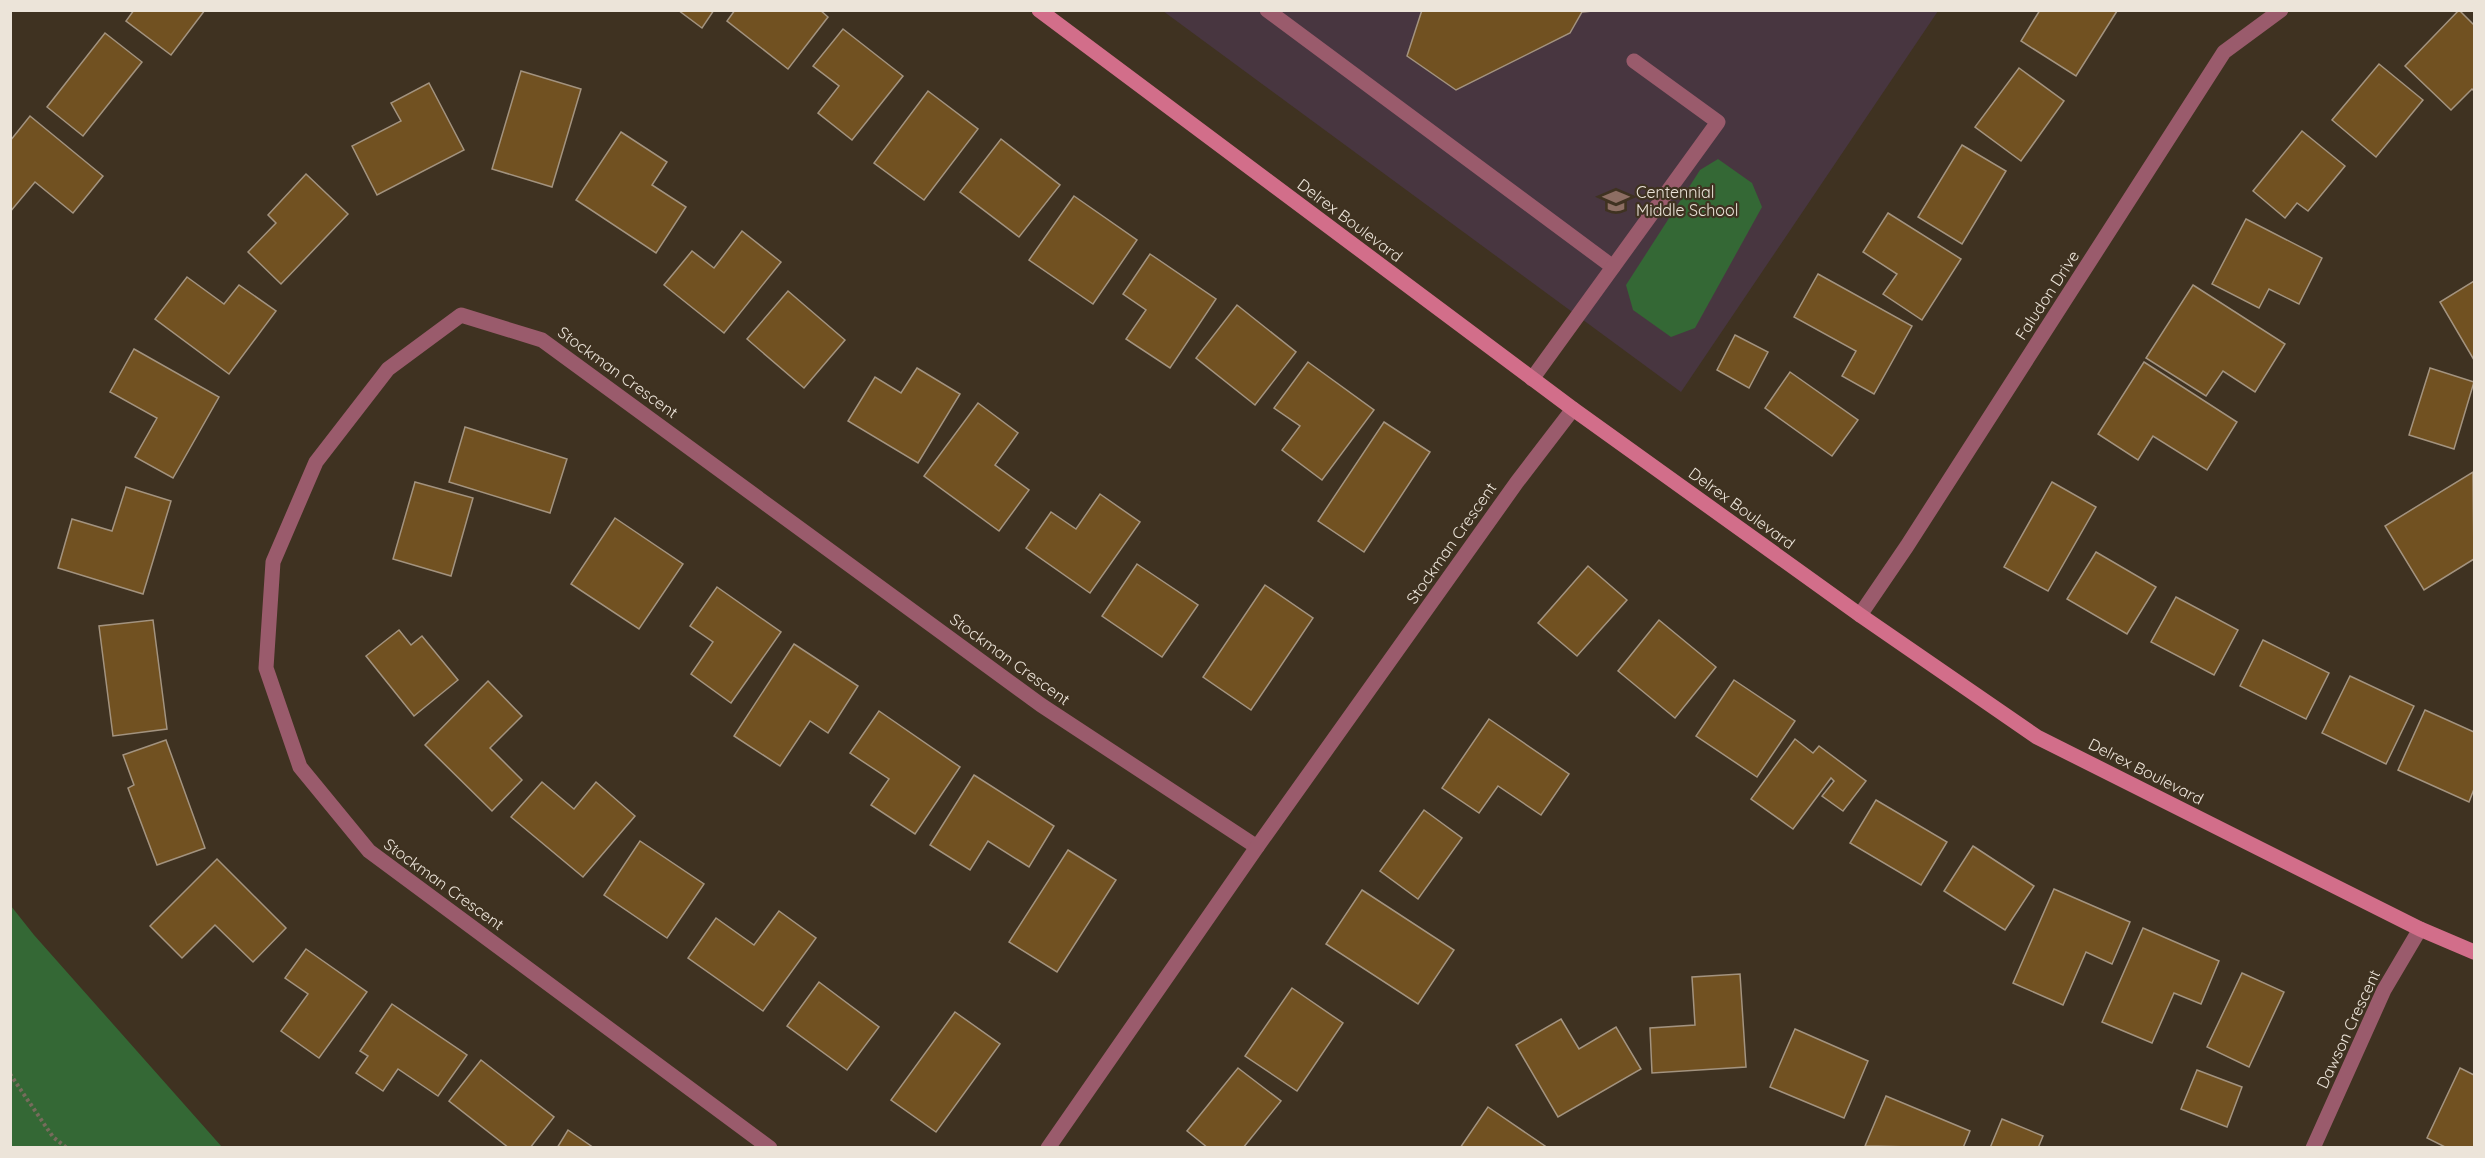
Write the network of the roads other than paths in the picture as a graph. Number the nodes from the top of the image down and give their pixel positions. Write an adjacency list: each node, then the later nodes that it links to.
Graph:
1 (1267, 10): 5 (street)
2 (2282, 10): 8 (street, Faludon Drive)
3 (1042, 11): 6 (street, Delrex Boulevard)
4 (1634, 61): 5 (street)
5 (1613, 267): 6 (street)
6 (1532, 379): 7 (street, Delrex Boulevard)
7 (1573, 409): 8 (street, Delrex Boulevard); 9 (street, Stockman Crescent)
8 (1860, 615): 10 (street, Delrex Boulevard)
9 (1257, 847): 12 (street, Stockman Crescent); 13 (street, Stockman Crescent)
10 (2420, 929): 11 (street, Delrex Boulevard); 14 (street, Dawson Crescent)
11 (2475, 952)
12 (770, 1148)
13 (1048, 1148)
14 (2313, 1148)

